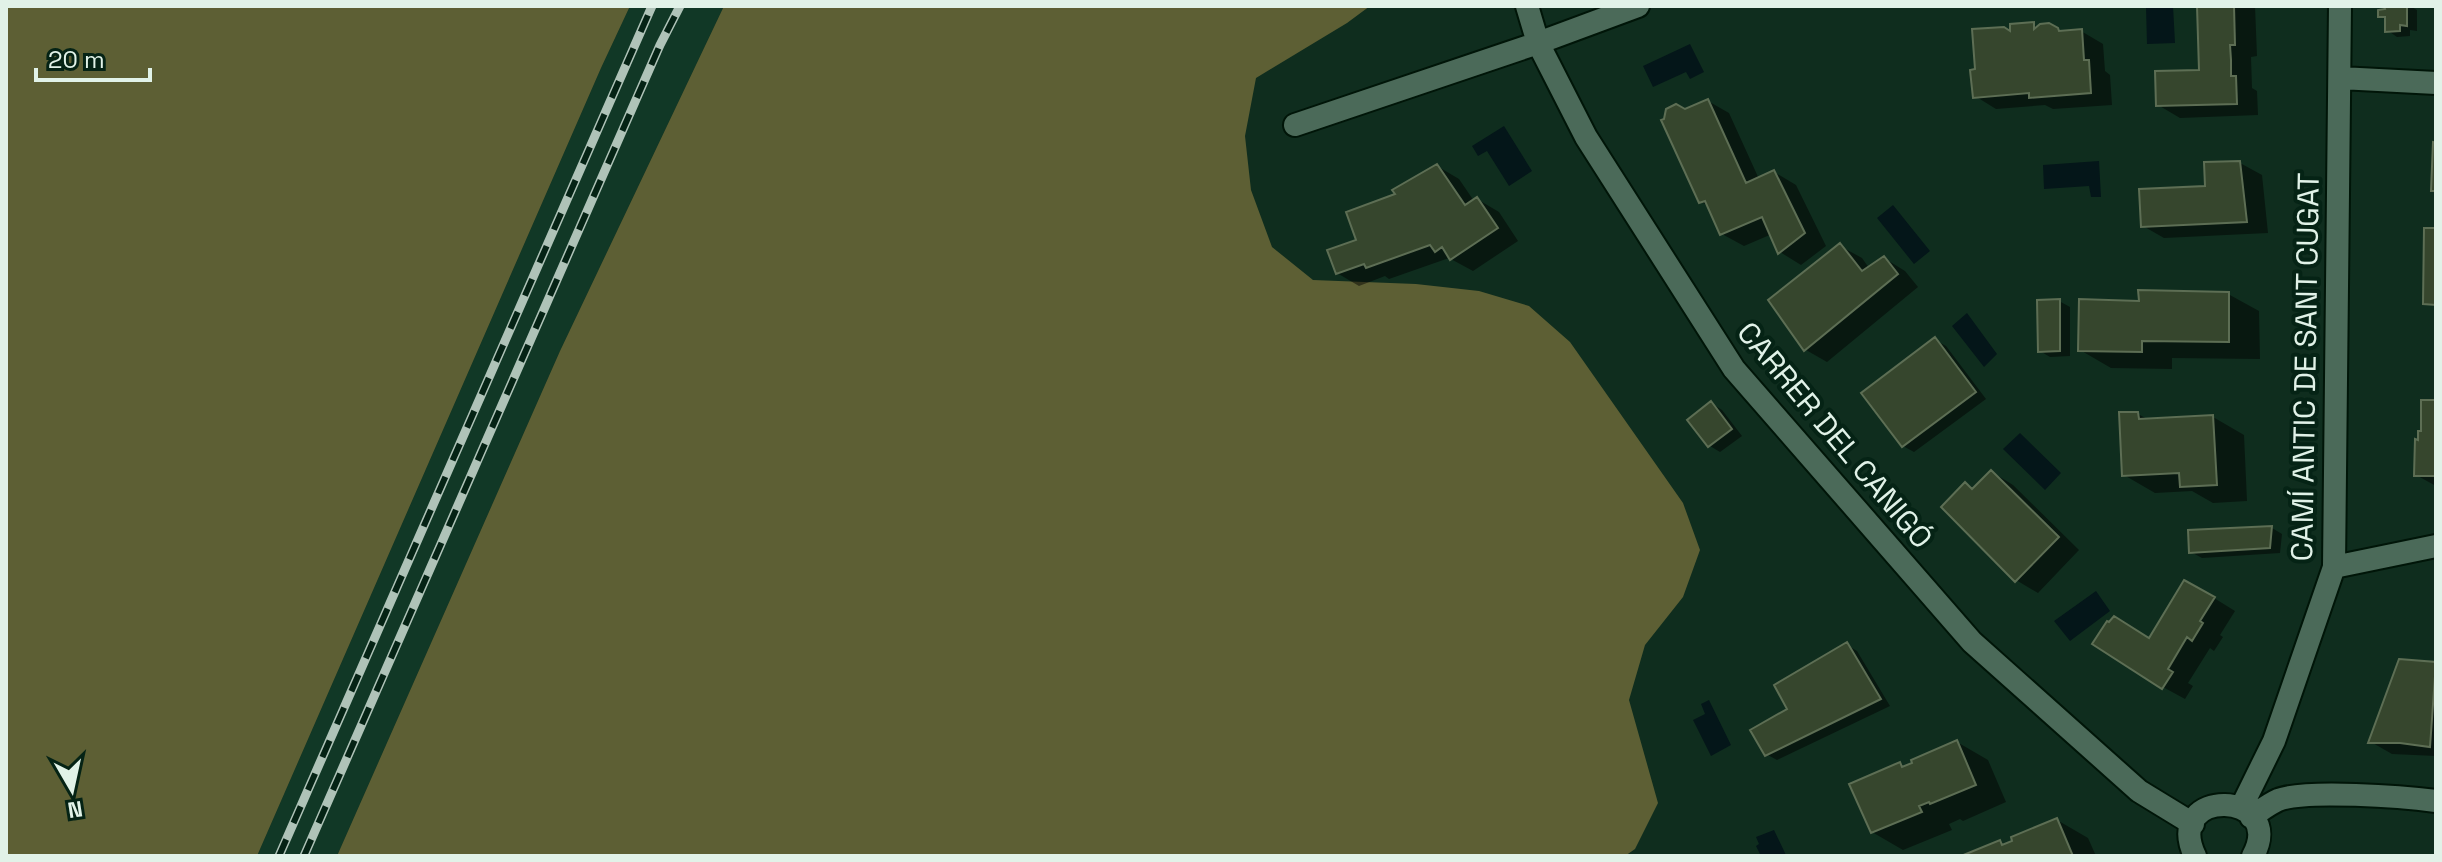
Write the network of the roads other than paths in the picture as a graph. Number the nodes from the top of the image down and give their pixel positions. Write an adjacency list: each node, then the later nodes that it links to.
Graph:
1 (1527, 6): 4 (street, CARRER DEL CANIGÓ)
2 (1638, 6): 4 (street)
3 (2340, 6): 5 (street, CAMÍ ANTIC DE SANT CUGAT)
4 (1538, 43): 7 (street); 12 (street, CARRER DEL CANIGÓ)
5 (2340, 78): 6 (street); 9 (street, CAMÍ ANTIC DE SANT CUGAT)
6 (2436, 83)
7 (1295, 125)
8 (2436, 546): 9 (street)
9 (2334, 567): 11 (street, CAMÍ ANTIC DE SANT CUGAT)
10 (2436, 801): 11 (street)
11 (2246, 812): 12 (street); 14 (street)
12 (2193, 824): 13 (street)
13 (2195, 856)
14 (2253, 856)

